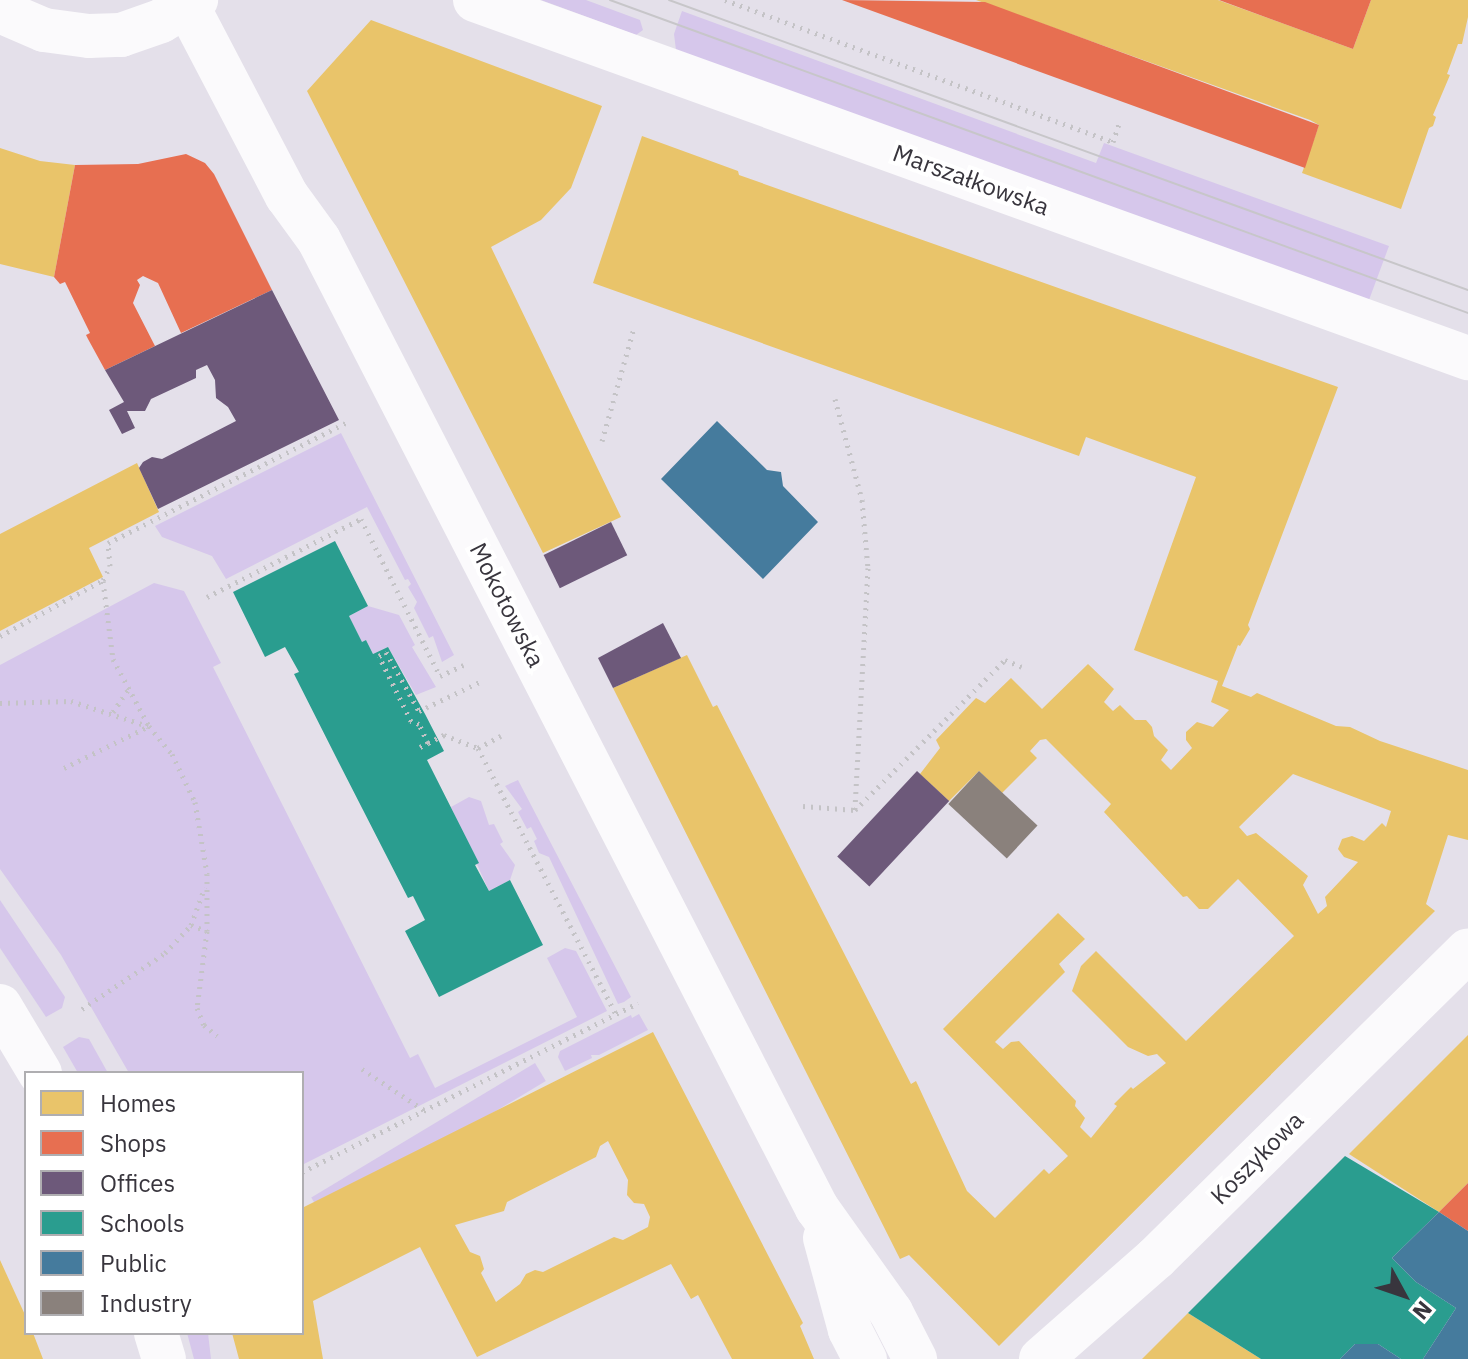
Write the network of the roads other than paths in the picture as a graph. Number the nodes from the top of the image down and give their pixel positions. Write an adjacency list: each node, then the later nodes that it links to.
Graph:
1 (475, 0): 4 (street, Marszałkowska)
2 (192, 4): 3 (street); 8 (street, Mokotowska)
3 (0, 11)
4 (1468, 358)
5 (1468, 950): 13 (street, Koszykowa)
6 (0, 1006): 7 (street)
7 (39, 1071)
8 (817, 1208): 11 (street, Mokotowska); 12 (street, Mokotowska)
9 (157, 1335): 10 (street)
10 (164, 1359)
11 (865, 1359)
12 (915, 1359)
13 (1041, 1359)

